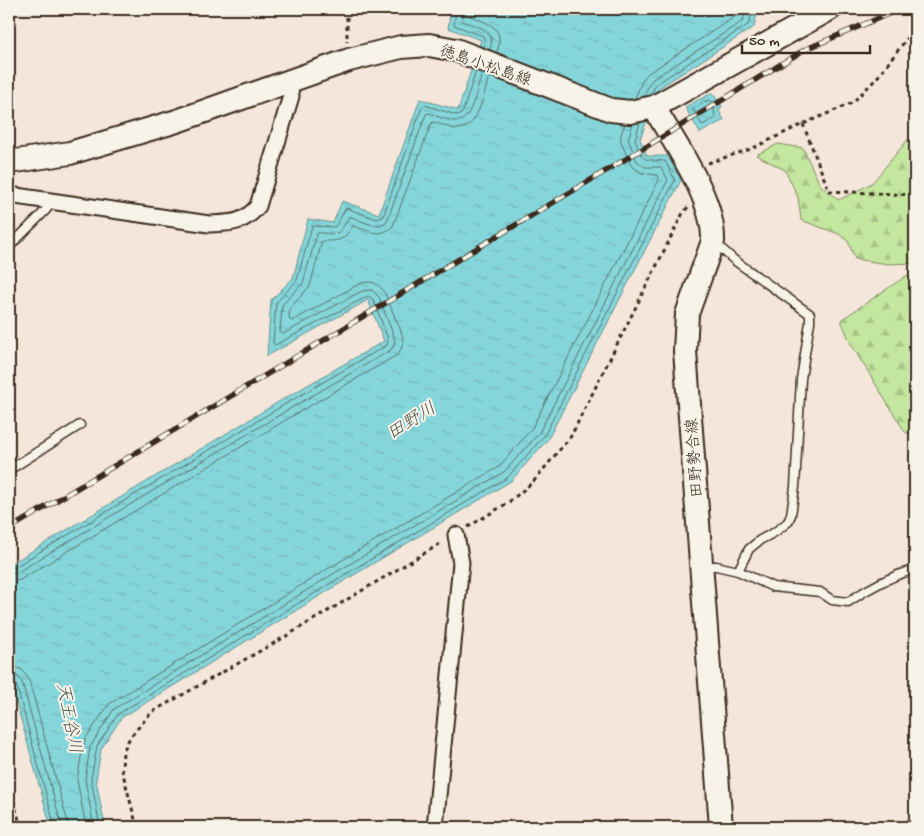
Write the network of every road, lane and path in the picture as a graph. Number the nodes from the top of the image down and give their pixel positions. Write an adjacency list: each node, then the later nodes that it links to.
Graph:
1 (347, 9): 4 (path)
2 (830, 9): 6 (main road, 徳島小松島線)
3 (915, 28): 7 (path)
4 (349, 60): 5 (main road, 徳島小松島線); 6 (main road, 徳島小松島線)
5 (288, 82): 8 (main road, 徳島小松島線); 13 (street)
6 (654, 107): 9 (main road, 田野勢合線)
7 (803, 124): 9 (path); 12 (path)
8 (9, 162)
9 (690, 169): 10 (main road, 田野勢合線)
10 (702, 194): 14 (main road, 田野勢合線); 18 (path)
11 (9, 195): 13 (street)
12 (915, 195)
13 (52, 202): 15 (lane)
14 (713, 241): 19 (main road, 田野勢合線); 21 (lane)
15 (9, 247)
16 (80, 425): 17 (lane)
17 (9, 470)
18 (456, 535): 24 (path); 25 (street)
19 (701, 566): 21 (lane); 26 (main road, 田野勢合線)
20 (915, 569): 21 (lane)
21 (738, 571)
22 (9, 786): 23 (path)
23 (21, 827)
24 (137, 827)
25 (435, 827)
26 (721, 827)

